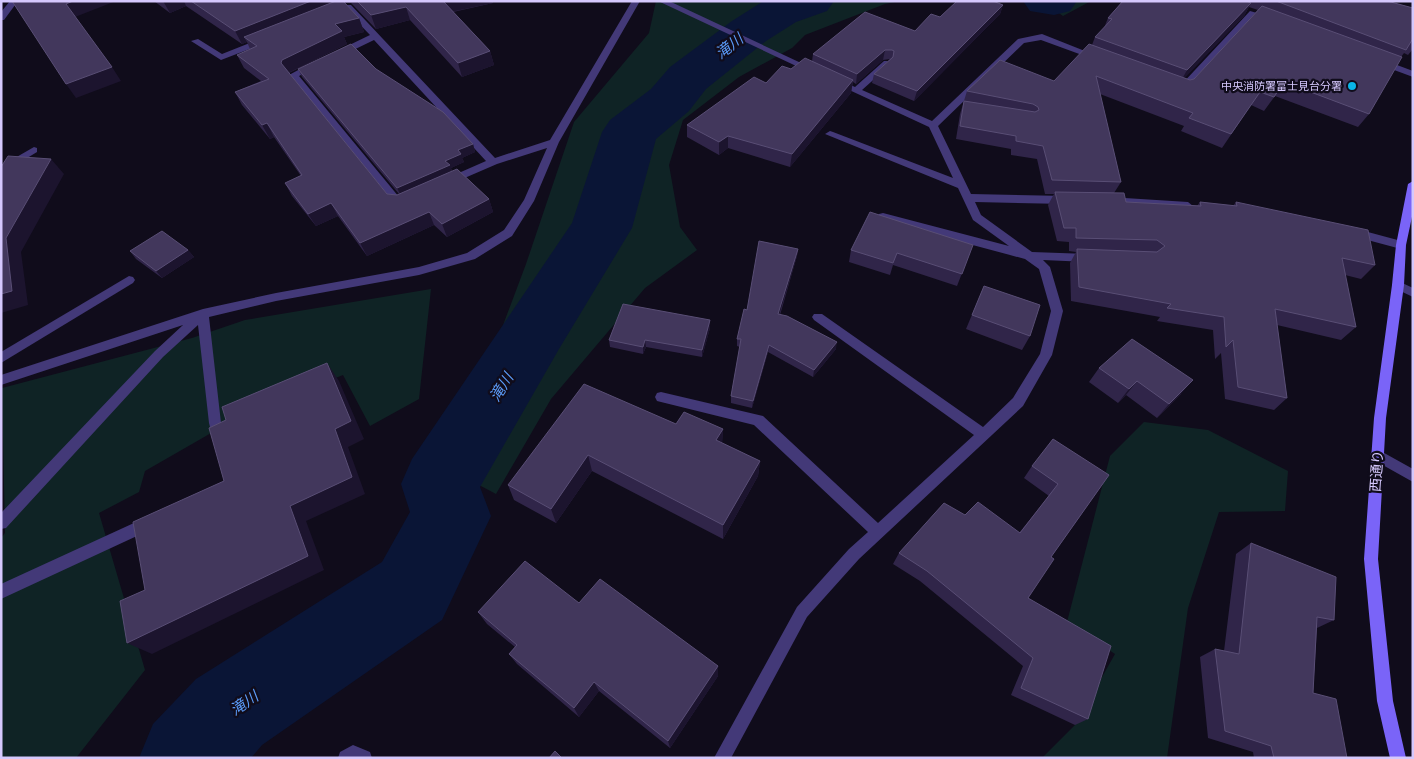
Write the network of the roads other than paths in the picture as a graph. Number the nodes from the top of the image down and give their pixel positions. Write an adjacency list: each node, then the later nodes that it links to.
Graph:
1 (14, 1): 6 (street)
2 (636, 1): 18 (street)
3 (662, 1): 15 (street)
4 (338, 10): 8 (street)
5 (1253, 14): 14 (street)
6 (1, 18)
7 (275, 36): 9 (street)
8 (375, 36): 20 (street); 25 (street)
9 (195, 41)
10 (1368, 57): 13 (street)
11 (1108, 61): 16 (street)
12 (887, 62): 15 (street)
13 (1413, 74)
14 (1164, 82)
15 (857, 90): 16 (street)
16 (933, 125): 24 (street)
17 (830, 134): 24 (street)
18 (554, 142): 20 (street); 38 (street)
19 (34, 150): 21 (street)
20 (493, 162): 22 (street)
21 (1, 171)
22 (441, 184)
23 (1413, 184): 32 (street, 西通り)
24 (963, 186): 26 (street)
25 (415, 195)
26 (969, 198): 27 (street); 33 (street)
27 (1078, 200)
28 (1098, 201): 29 (street)
29 (1203, 206)
30 (883, 217): 33 (street)
31 (1344, 229): 32 (street)
32 (1401, 245): 36 (street, 西通り)
33 (1030, 256): 34 (street); 44 (street)
34 (1099, 258)
35 (129, 280): 40 (street)
36 (1398, 285): 37 (street); 45 (street, 西通り)
37 (1413, 293)
38 (203, 314): 41 (street); 43 (street); 47 (street)
39 (818, 317): 44 (street)
40 (1, 358)
41 (1, 380)
42 (661, 397): 49 (street)
43 (215, 423)
44 (983, 434): 49 (street)
45 (1377, 455): 46 (street); 54 (street, 西通り)
46 (1413, 476)
47 (1, 523)
48 (148, 524): 50 (street)
49 (878, 532): 53 (street)
50 (1, 592)
51 (346, 758): 52 (street)
52 (364, 758)
53 (722, 758)
54 (1398, 758)

